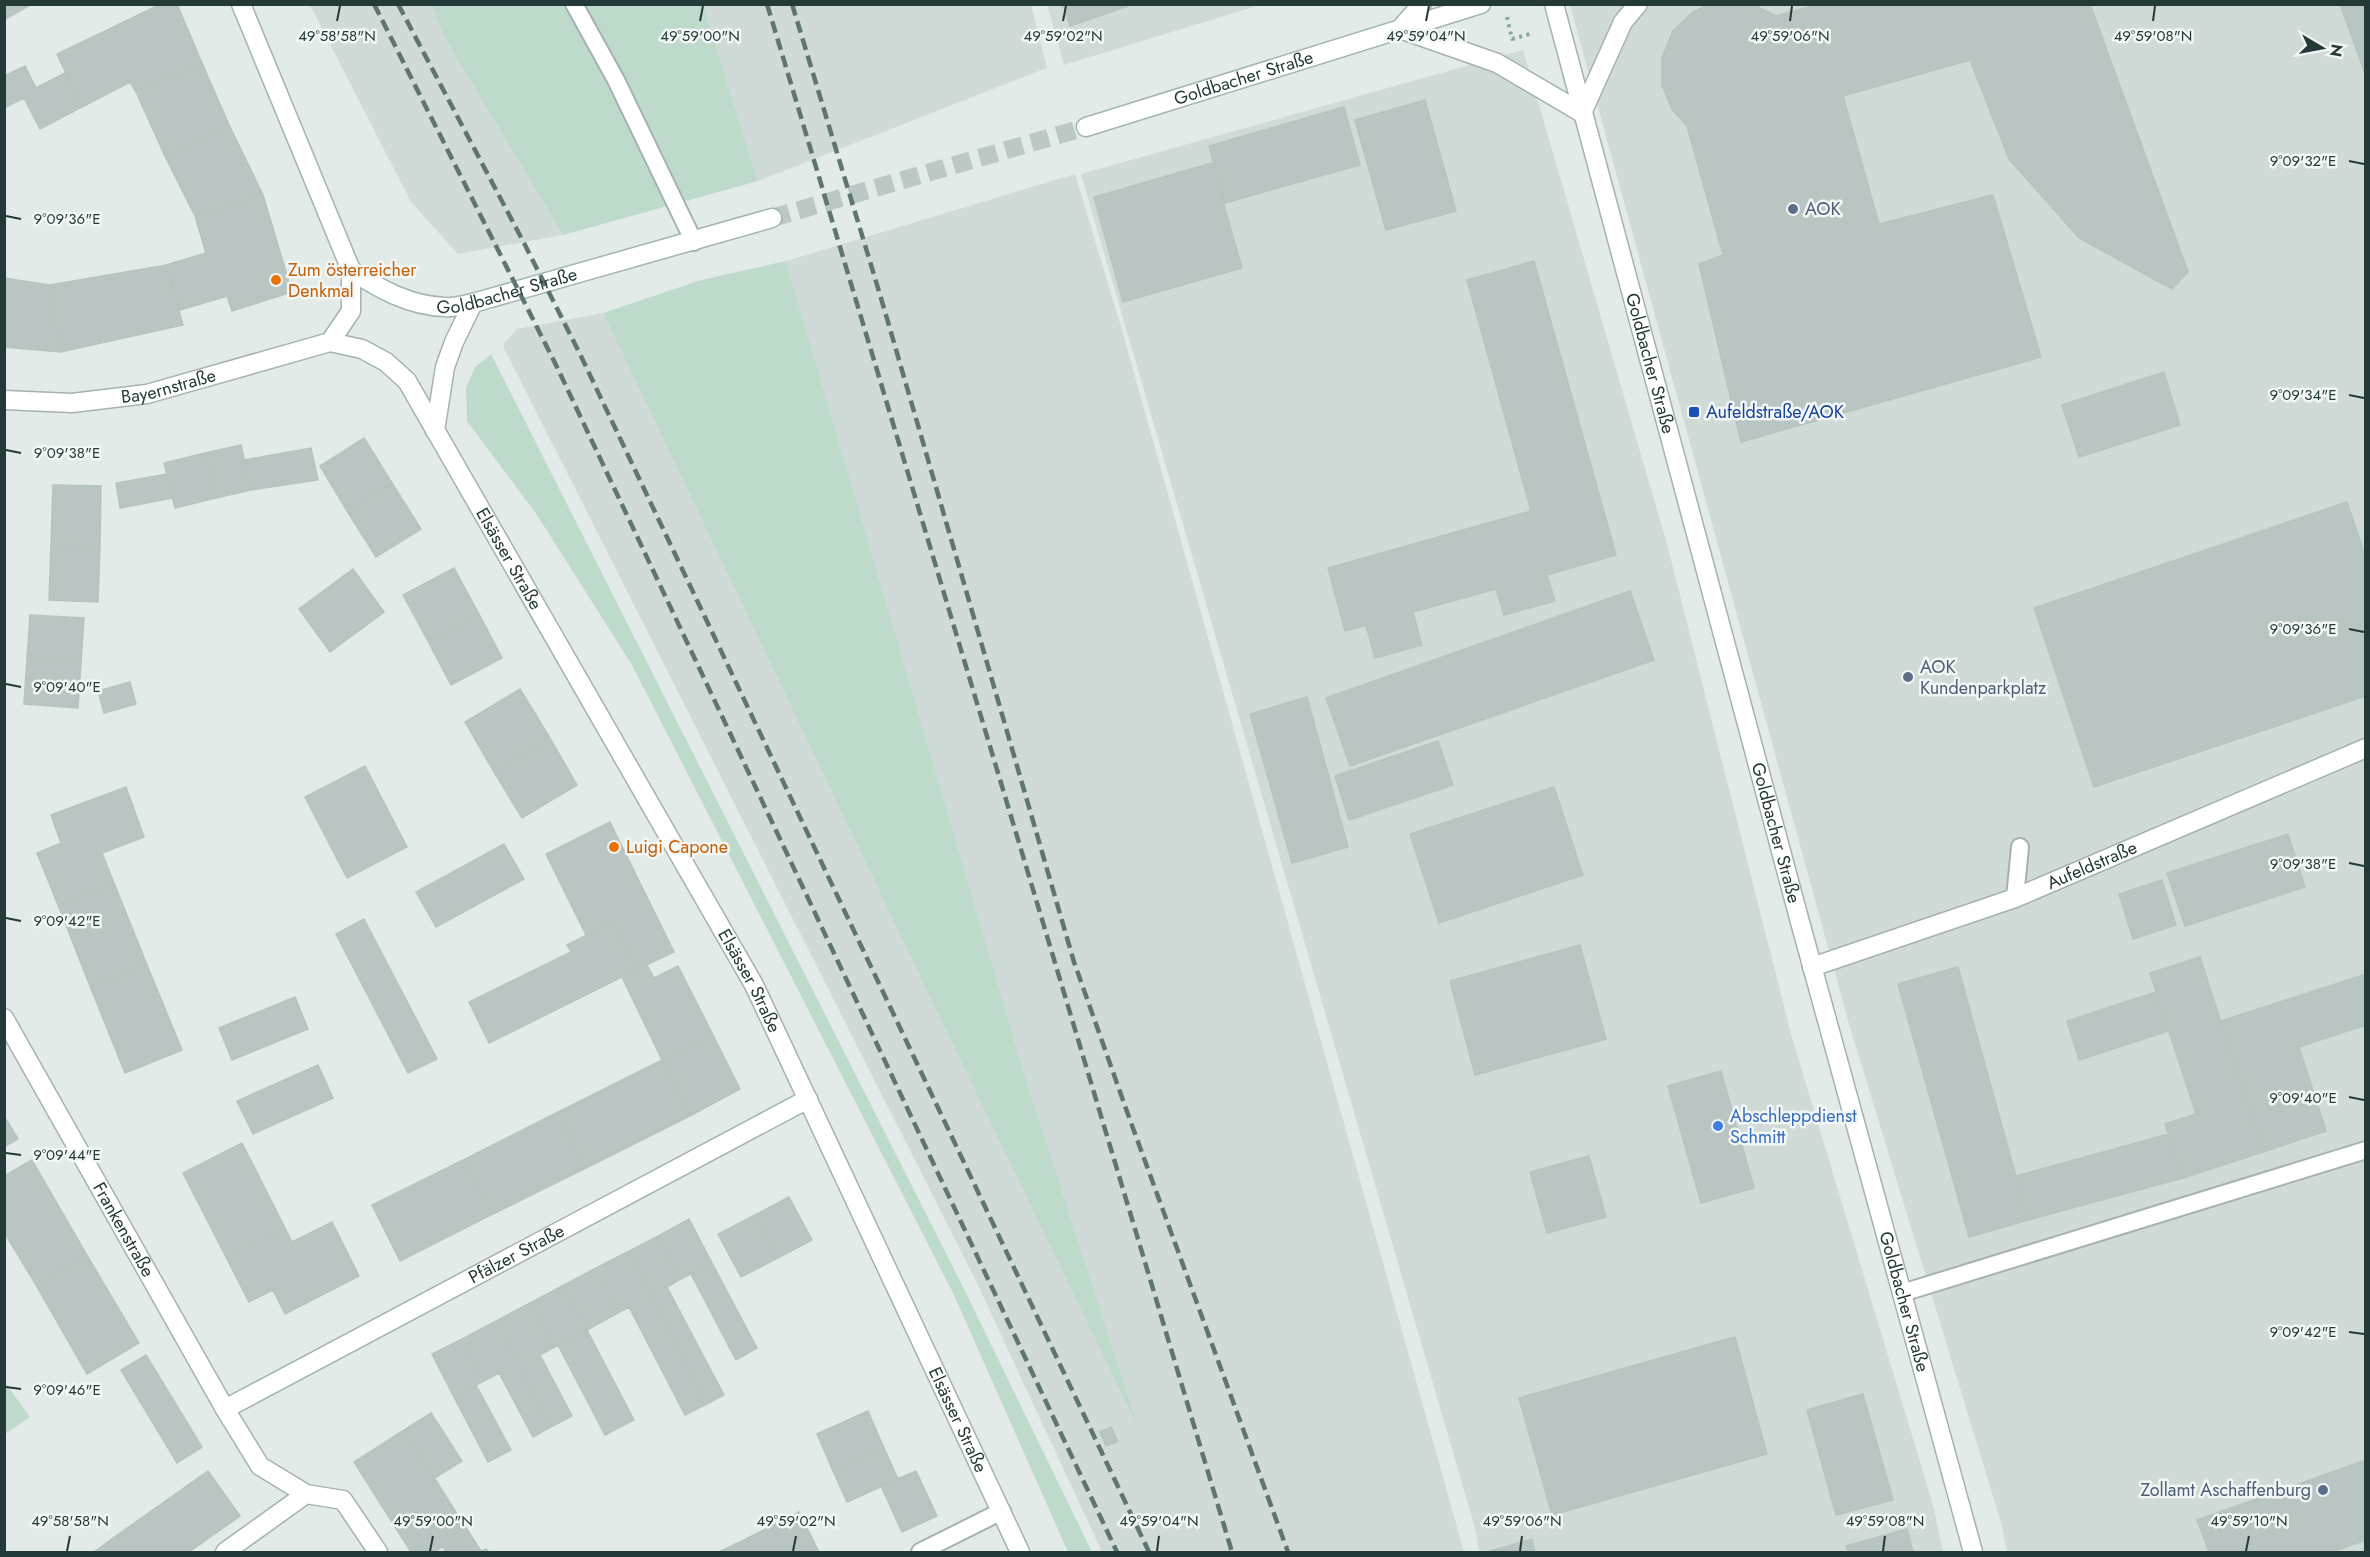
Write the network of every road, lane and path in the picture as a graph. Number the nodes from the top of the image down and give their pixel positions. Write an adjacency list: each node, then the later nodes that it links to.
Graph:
1 (241, 4): 12 (street)
2 (574, 4): 11 (lane)
3 (1422, 4): 7 (street)
4 (1481, 4): 7 (street, Goldbacher Straße)
5 (1554, 4): 8 (street, Goldbacher Straße)
6 (1638, 4): 8 (street)
7 (1400, 30): 8 (street); 9 (street, Goldbacher Straße)
8 (1582, 113): 20 (street, Goldbacher Straße)
9 (1086, 127)
10 (772, 218): 11 (street, Goldbacher Straße)
11 (694, 242): 13 (street, Goldbacher Straße)
12 (351, 270): 13 (street, Goldbacher Straße); 14 (street)
13 (473, 303): 16 (street)
14 (330, 342): 15 (street, Bayernstraße); 16 (street, Elsässer Straße)
15 (4, 400)
16 (435, 431): 22 (street, Elsässer Straße)
17 (2366, 748): 19 (street, Aufeldstraße)
18 (2020, 847): 19 (lane)
19 (2014, 898): 20 (street, Aufeldstraße)
20 (1812, 967): 24 (street, Goldbacher Straße)
21 (4, 1018): 25 (street, Frankenstraße)
22 (808, 1099): 25 (street, Pfälzer Straße); 27 (street, Elsässer Straße)
23 (2366, 1150): 24 (lane)
24 (1902, 1293): 32 (street, Goldbacher Straße)
25 (225, 1409): 26 (street, Frankenstraße)
26 (306, 1494): 28 (street); 29 (street)
27 (1002, 1511): 30 (lane); 31 (street, Elsässer Straße)
28 (225, 1552)
29 (378, 1552)
30 (920, 1552)
31 (1020, 1552)
32 (1973, 1552)

